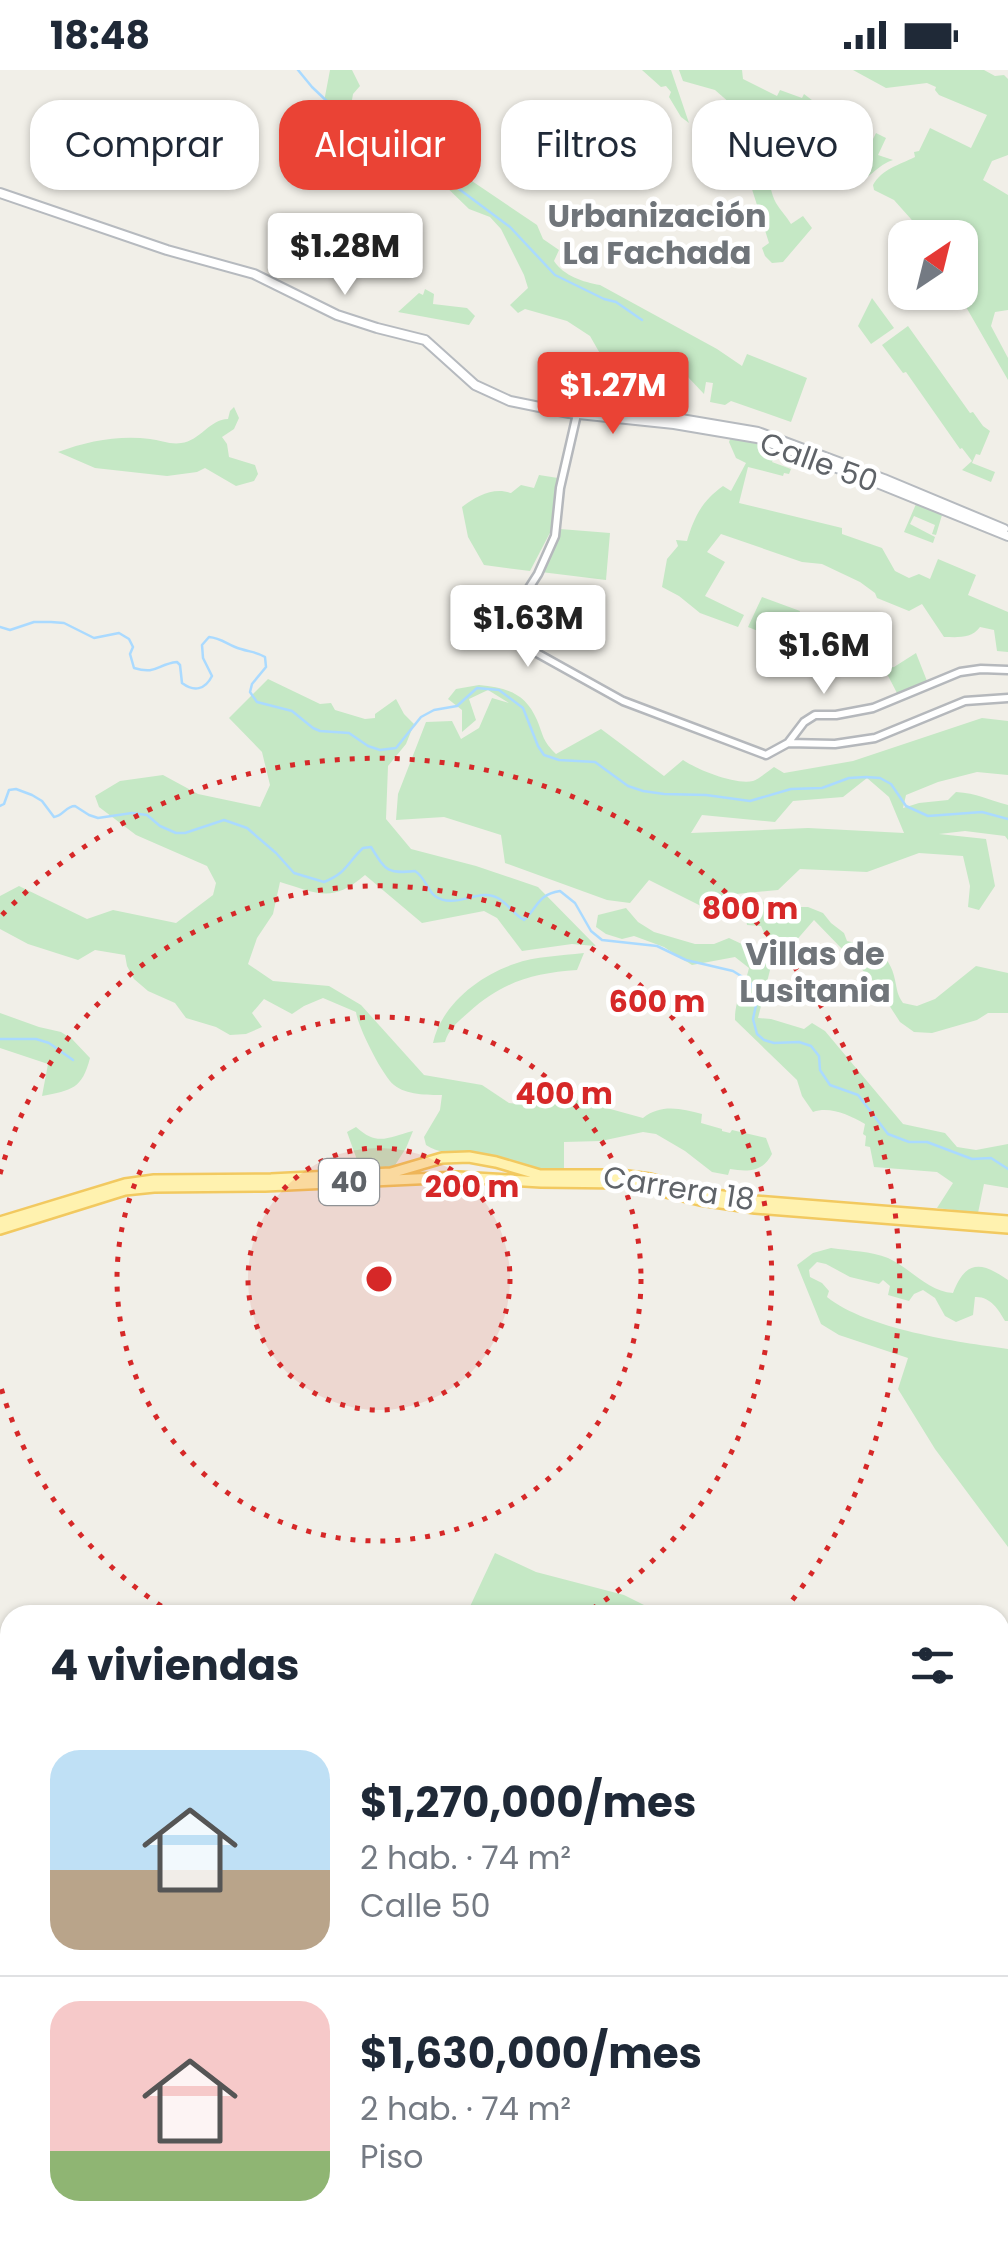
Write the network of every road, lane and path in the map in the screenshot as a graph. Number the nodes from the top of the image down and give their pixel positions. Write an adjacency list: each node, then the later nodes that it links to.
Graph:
1 (0, 193): 2 (main road, Calle 50)
2 (564, 410): 3 (main road, Calle 50); 4 (main road, Calle 50)
3 (577, 414): 4 (main road, Calle 50); 7 (street)
4 (1008, 534)
5 (1008, 670): 7 (street)
6 (1008, 698): 7 (street)
7 (788, 742)
8 (462, 1157): 9 (main road); 10 (main road, Carrera 18 / 40); 11 (main road, Carrera 18 / 40)
9 (468, 1177): 10 (main road, Carrera 18 / 40); 11 (main road, Carrera 18 / 40)
10 (1008, 1224)
11 (0, 1226)

